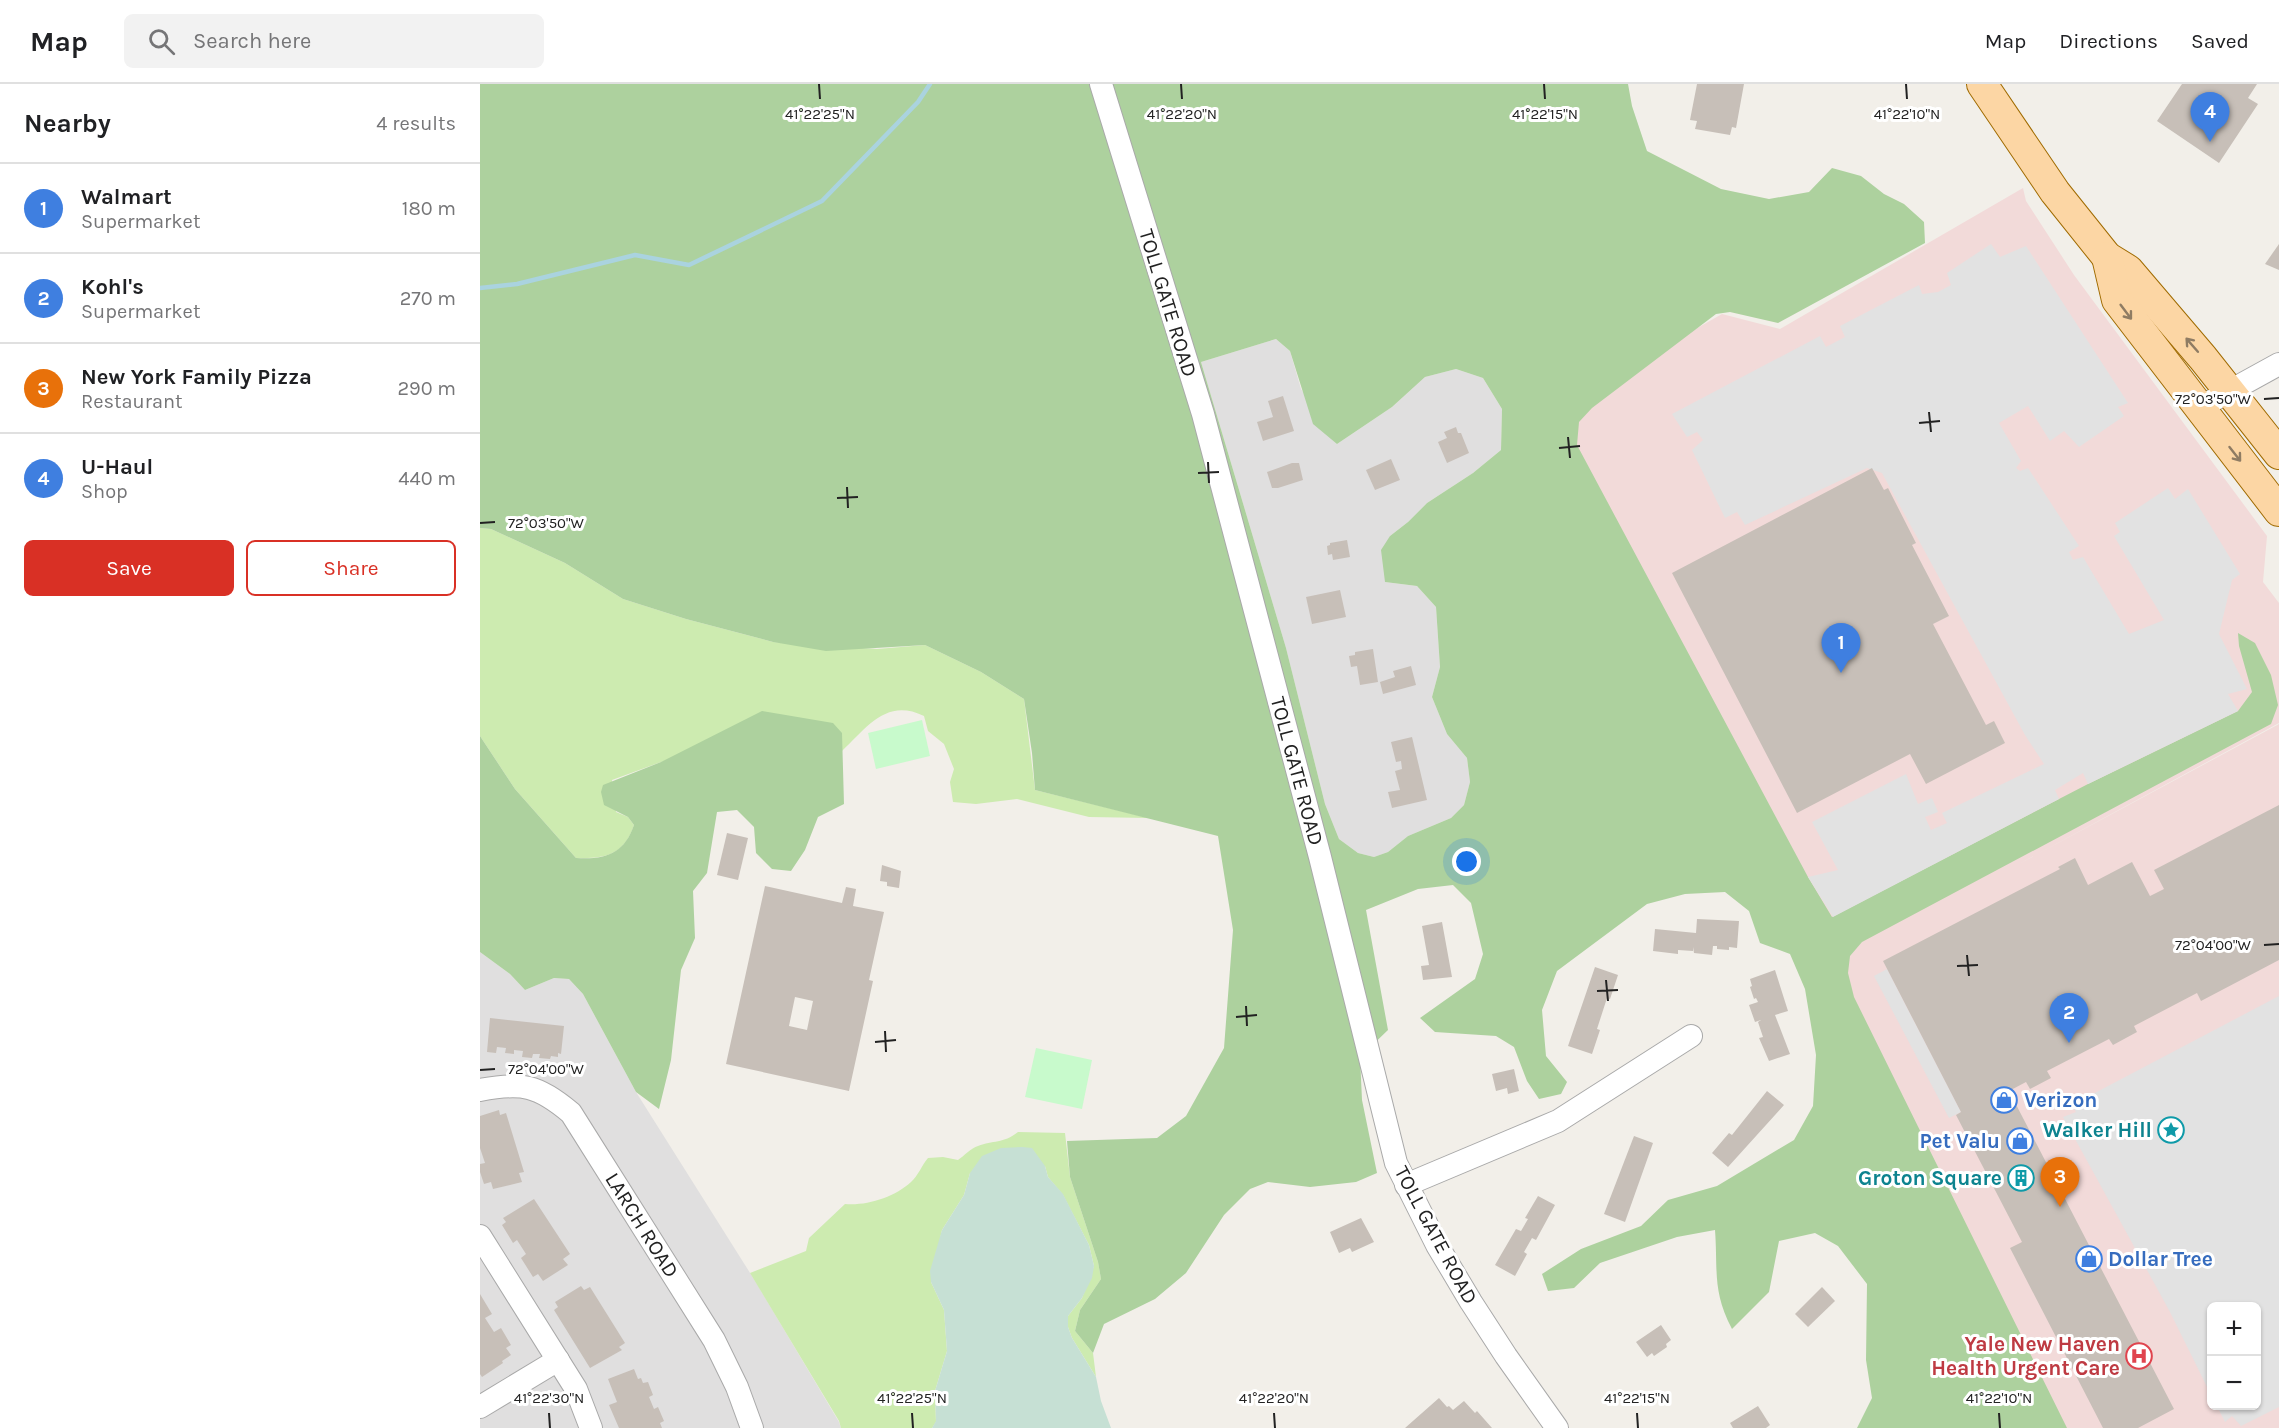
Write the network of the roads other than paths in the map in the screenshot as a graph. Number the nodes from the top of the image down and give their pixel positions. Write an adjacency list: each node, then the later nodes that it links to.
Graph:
1 (1101, 84): 11 (street, TOLL GATE ROAD)
2 (1982, 84): 3 (main road)
3 (2107, 257): 5 (main road, one-way to 3); 6 (main road, one-way to 6)
4 (2279, 364): 5 (street)
5 (2229, 390): 6 (street); 7 (main road)
6 (2199, 408): 8 (main road, one-way to 8)
7 (2279, 454)
8 (2279, 511)
9 (1690, 1036): 11 (street)
10 (480, 1090): 16 (street, LARCH ROAD)
11 (1406, 1185): 17 (street, TOLL GATE ROAD)
12 (480, 1236): 13 (street)
13 (558, 1360): 14 (street); 15 (street)
14 (480, 1407)
15 (591, 1428)
16 (752, 1428)
17 (1557, 1428)

